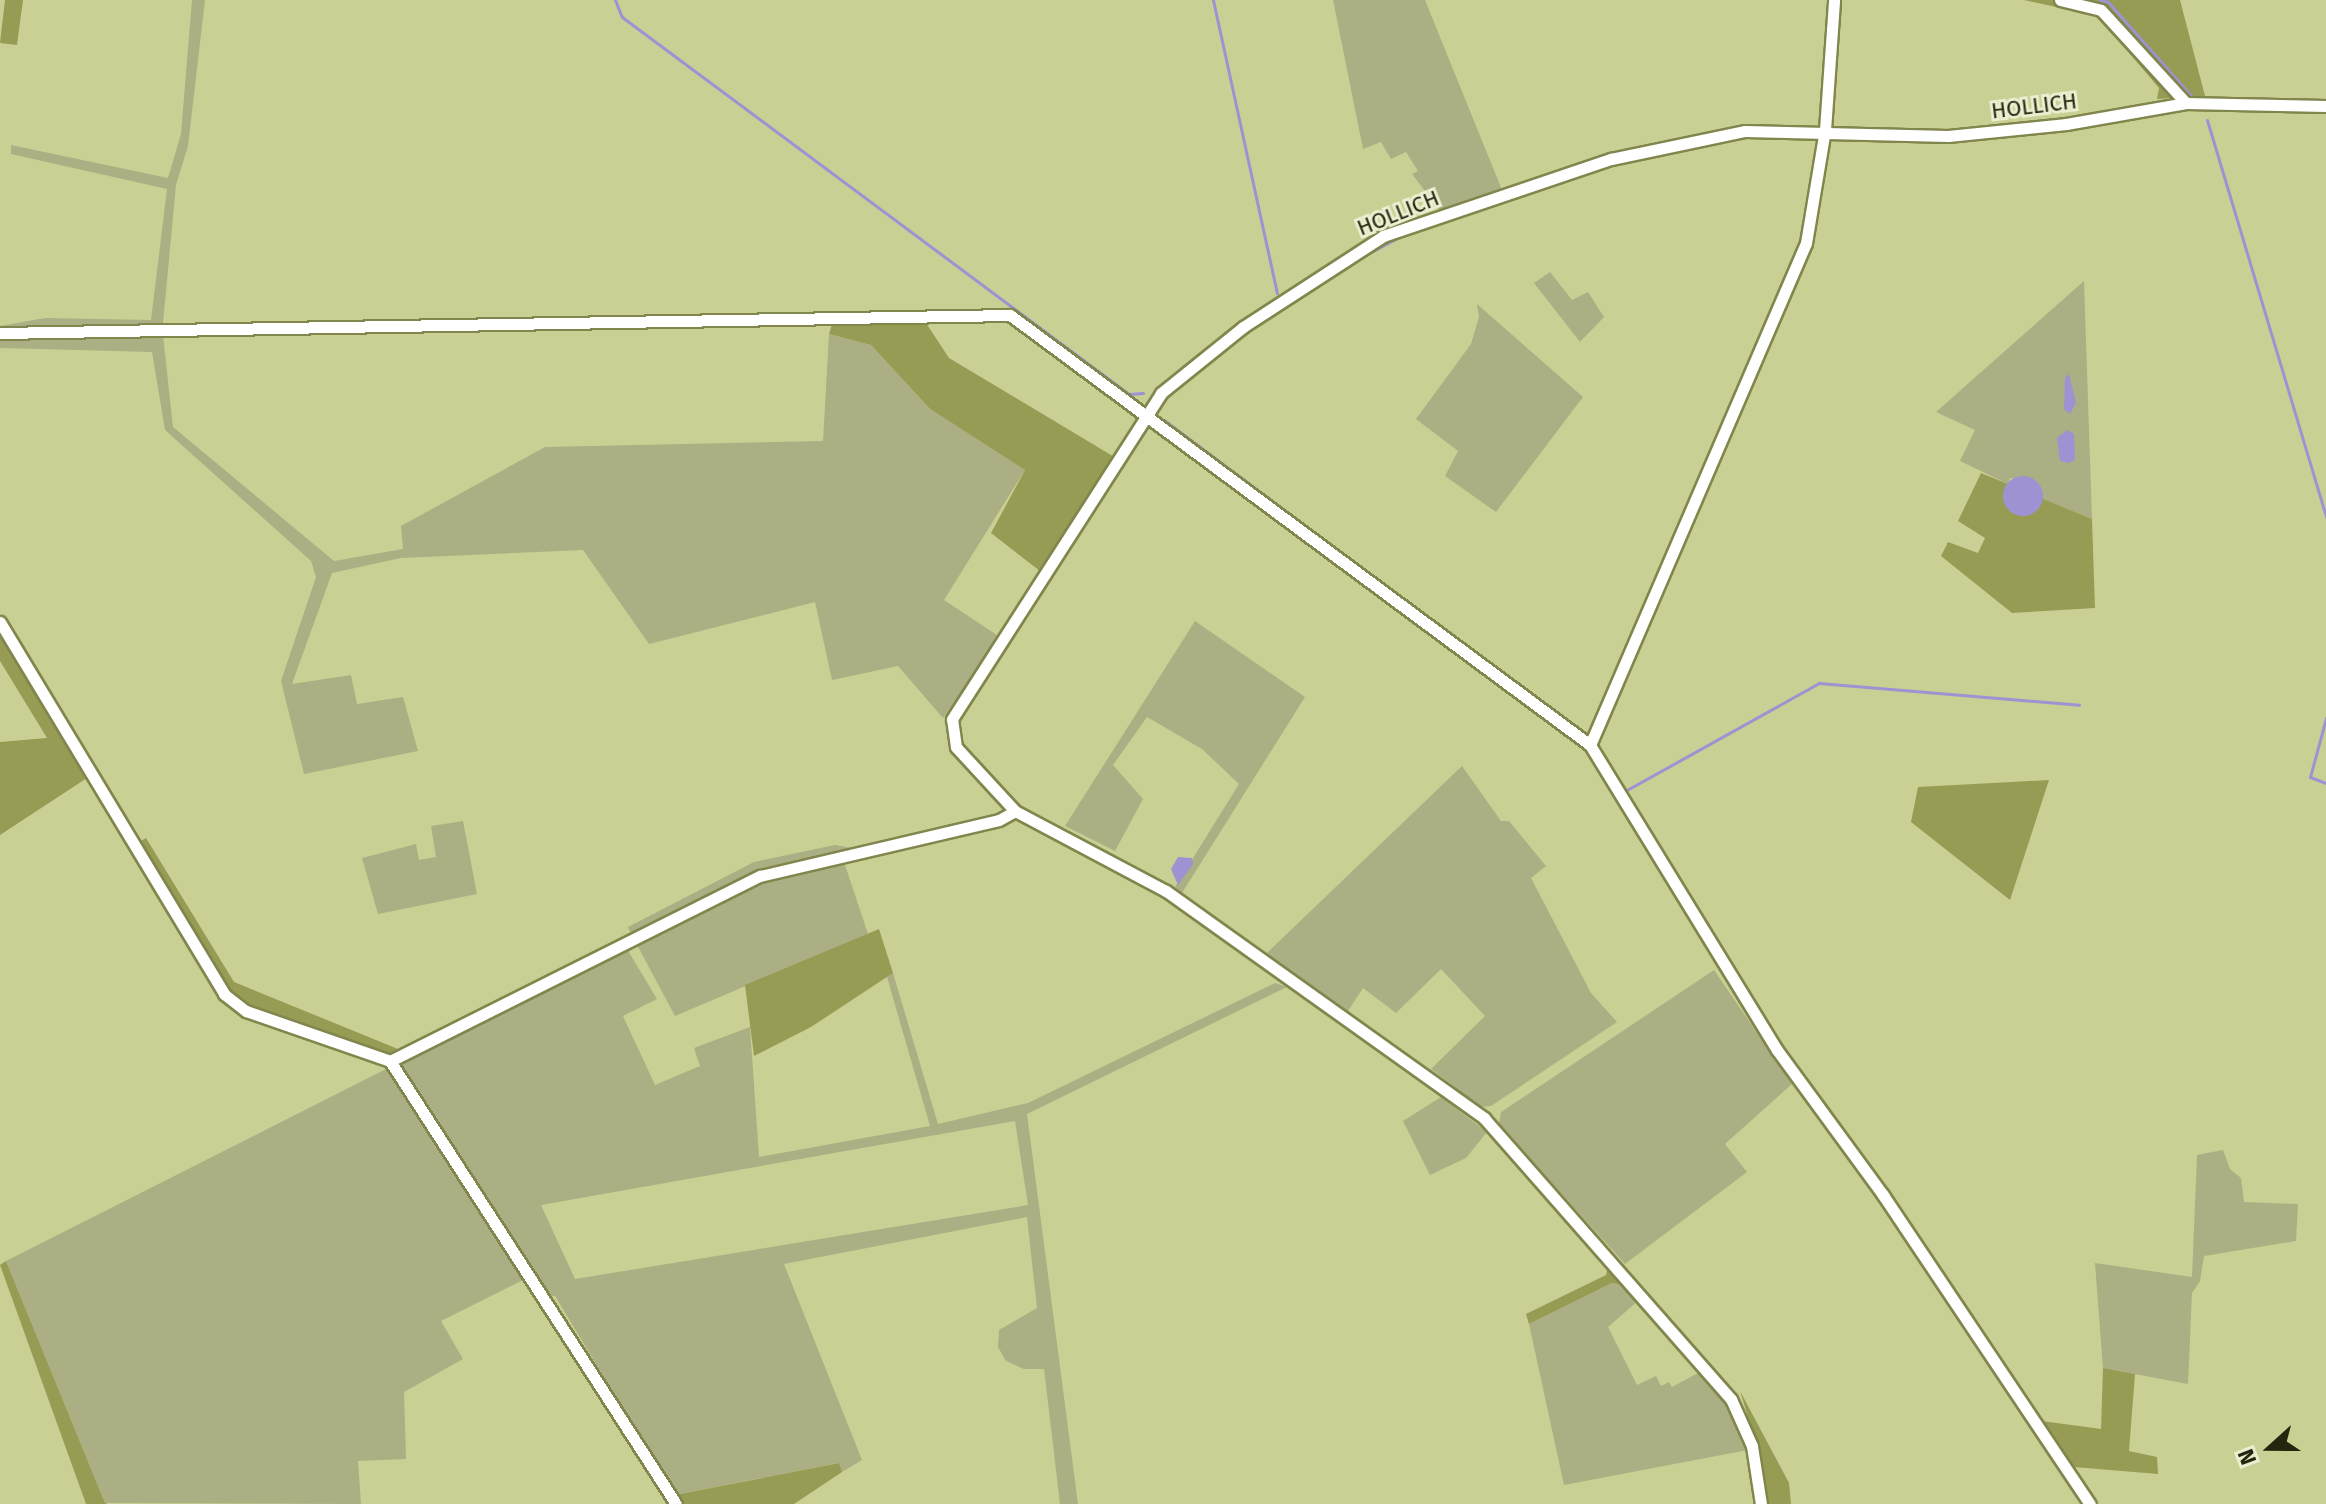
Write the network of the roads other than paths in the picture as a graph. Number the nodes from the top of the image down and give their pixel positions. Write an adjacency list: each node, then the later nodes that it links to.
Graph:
1 (1834, 0): 5 (street)
2 (2060, 0): 3 (street)
3 (2186, 103): 4 (street, HOLLICH); 5 (street, HOLLICH)
4 (2326, 106)
5 (1825, 130): 7 (street, HOLLICH); 9 (street)
6 (0, 333): 7 (street)
7 (1151, 417): 9 (street); 10 (street, HOLLICH)
8 (0, 622): 11 (street)
9 (1590, 745): 14 (street)
10 (1015, 811): 11 (street); 13 (street, HOLLICH)
11 (390, 1061): 12 (street)
12 (676, 1504)
13 (1761, 1504)
14 (2090, 1504)

